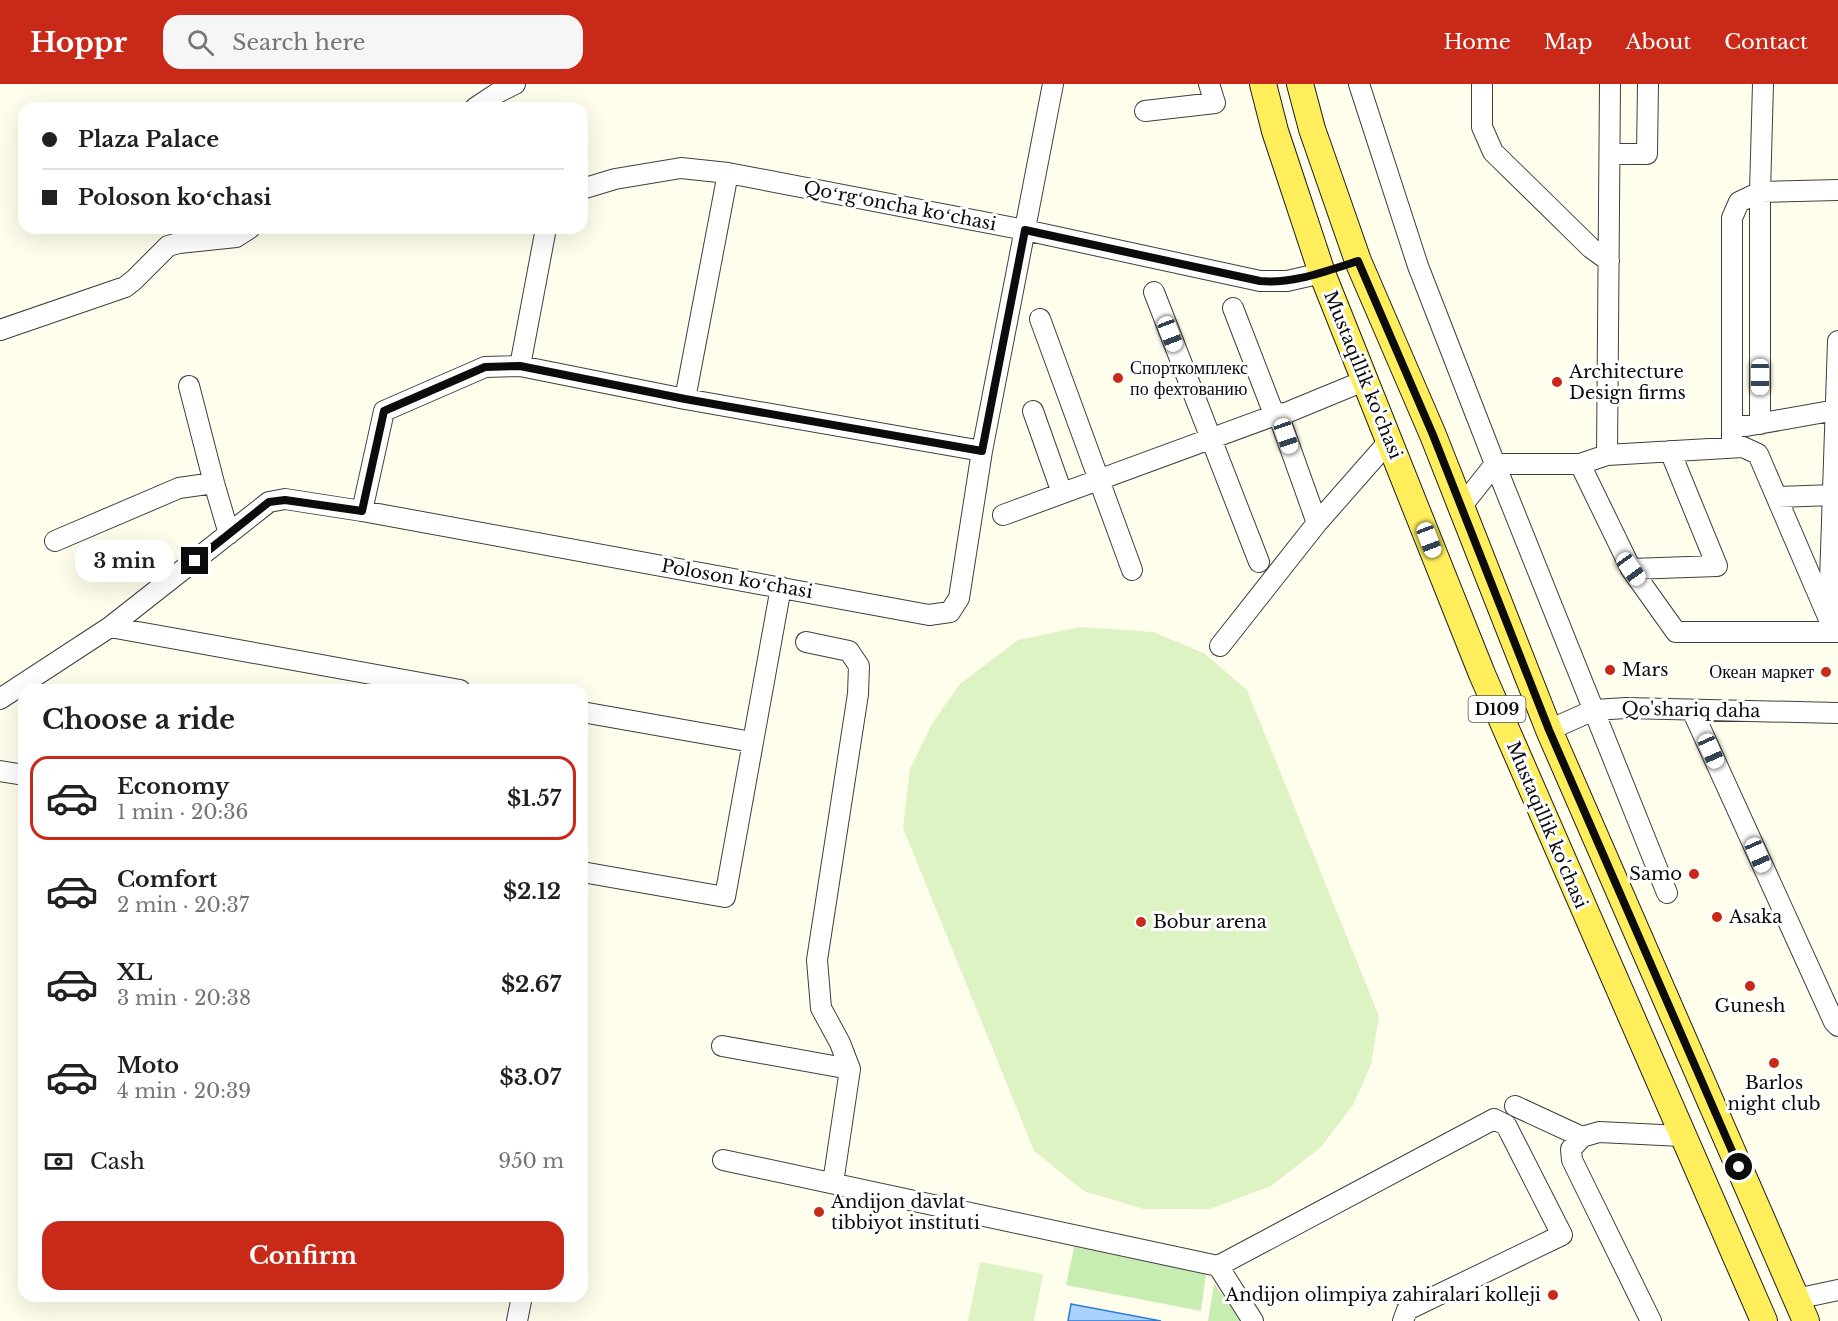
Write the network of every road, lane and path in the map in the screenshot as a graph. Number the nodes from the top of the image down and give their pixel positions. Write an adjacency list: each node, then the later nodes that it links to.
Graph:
1 (515, 84): 11 (street)
2 (1053, 84): 18 (street, Poloson koʻchasi)
3 (1209, 84): 12 (street)
4 (1263, 84): 23 (main road, Mustaqillik ko'chasi / D109)
5 (1300, 84): 21 (main road, D109)
6 (1359, 84): 46 (street)
7 (1482, 84): 22 (street)
8 (1610, 84): 13 (street)
9 (1648, 84): 13 (street)
10 (1763, 84): 17 (street)
11 (484, 102)
12 (1145, 111)
13 (1610, 154): 22 (street)
14 (728, 173): 15 (street, Qoʻrgʻoncha koʻchasi); 18 (street, Qoʻrgʻoncha koʻchasi); 33 (street)
15 (588, 187)
16 (1838, 190): 17 (street)
17 (1760, 192): 37 (street); 38 (street)
18 (1025, 230): 23 (street, Qoʻrgʻoncha koʻchasi); 43 (street, Poloson koʻchasi)
19 (241, 234): 27 (street)
20 (545, 234): 29 (street)
21 (1358, 261): 23 (main road); 39 (main road, D109)
22 (1609, 261): 45 (street)
23 (1322, 273): 30 (main road, Mustaqillik ko'chasi / D109)
24 (1154, 292): 40 (street)
25 (1233, 308): 36 (street)
26 (1040, 319): 48 (street)
27 (0, 330)
28 (1838, 341): 31 (street)
29 (520, 366): 33 (street); 54 (street)
30 (1366, 380): 36 (street); 41 (main road, Mustaqillik ko'chasi / D109)
31 (1837, 381): 34 (street)
32 (189, 386): 49 (street)
33 (685, 399): 43 (street)
34 (1836, 410): 37 (street); 51 (street)
35 (1032, 411): 50 (street)
36 (1278, 414): 40 (street); 56 (street)
37 (1760, 424): 38 (street)
38 (1732, 426): 42 (street)
39 (1433, 435): 41 (main road); 53 (main road, D109)
40 (1210, 439): 48 (street); 59 (street)
41 (1392, 445): 56 (street); 85 (main road, Mustaqillik ko'chasi / D109)
42 (1732, 447): 44 (street); 52 (street)
43 (982, 451): 62 (street, Poloson koʻchasi)
44 (1670, 451): 45 (street); 60 (street)
45 (1607, 455): 47 (street)
46 (1495, 464): 47 (street); 53 (street); 71 (street)
47 (1580, 464): 60 (street)
48 (1098, 479): 50 (street); 61 (street)
49 (214, 483): 57 (street); 58 (street)
50 (1062, 493): 55 (street)
51 (1833, 495): 52 (street); 63 (street)
52 (1776, 497): 63 (street)
53 (1461, 507): 75 (main road, D109)
54 (362, 511): 57 (street, Poloson koʻchasi); 62 (street, Poloson koʻchasi)
55 (1003, 515)
56 (1317, 523): 66 (street)
57 (229, 534): 64 (street, Poloson koʻchasi)
58 (55, 541)
59 (1259, 562)
60 (1631, 569): 63 (street)
61 (1132, 570)
62 (781, 587): 76 (street)
63 (1835, 626)
64 (110, 627): 67 (street, Poloson koʻchasi); 68 (street)
65 (806, 642): 83 (street)
66 (1220, 645)
67 (23, 684)
68 (427, 684)
69 (18, 687): 70 (street, Poloson koʻchasi)
70 (0, 699)
71 (1594, 710): 72 (street, Qo'shariq daha); 75 (street, Qo'shariq daha); 80 (street)
72 (1692, 710): 74 (street, Qo'shariq daha); 81 (street)
73 (588, 713): 76 (street)
74 (1838, 713)
75 (1549, 730): 92 (main road, D109)
76 (752, 742): 79 (street)
77 (0, 771): 78 (street)
78 (18, 774)
79 (588, 873)
80 (1667, 893)
81 (1838, 1026)
82 (722, 1046): 83 (street)
83 (850, 1069): 88 (street)
84 (1515, 1106): 86 (street)
85 (1682, 1136): 86 (street); 97 (main road, Mustaqillik ko'chasi / D109)
86 (1582, 1137): 96 (street)
87 (723, 1160): 88 (street)
88 (833, 1183): 89 (street)
89 (1218, 1266): 94 (street); 95 (street)
90 (1838, 1290): 92 (street)
91 (521, 1302): 93 (street)
92 (1801, 1310)
93 (517, 1321)
94 (1253, 1321)
95 (1402, 1321)
96 (1651, 1321)
97 (1764, 1321)

